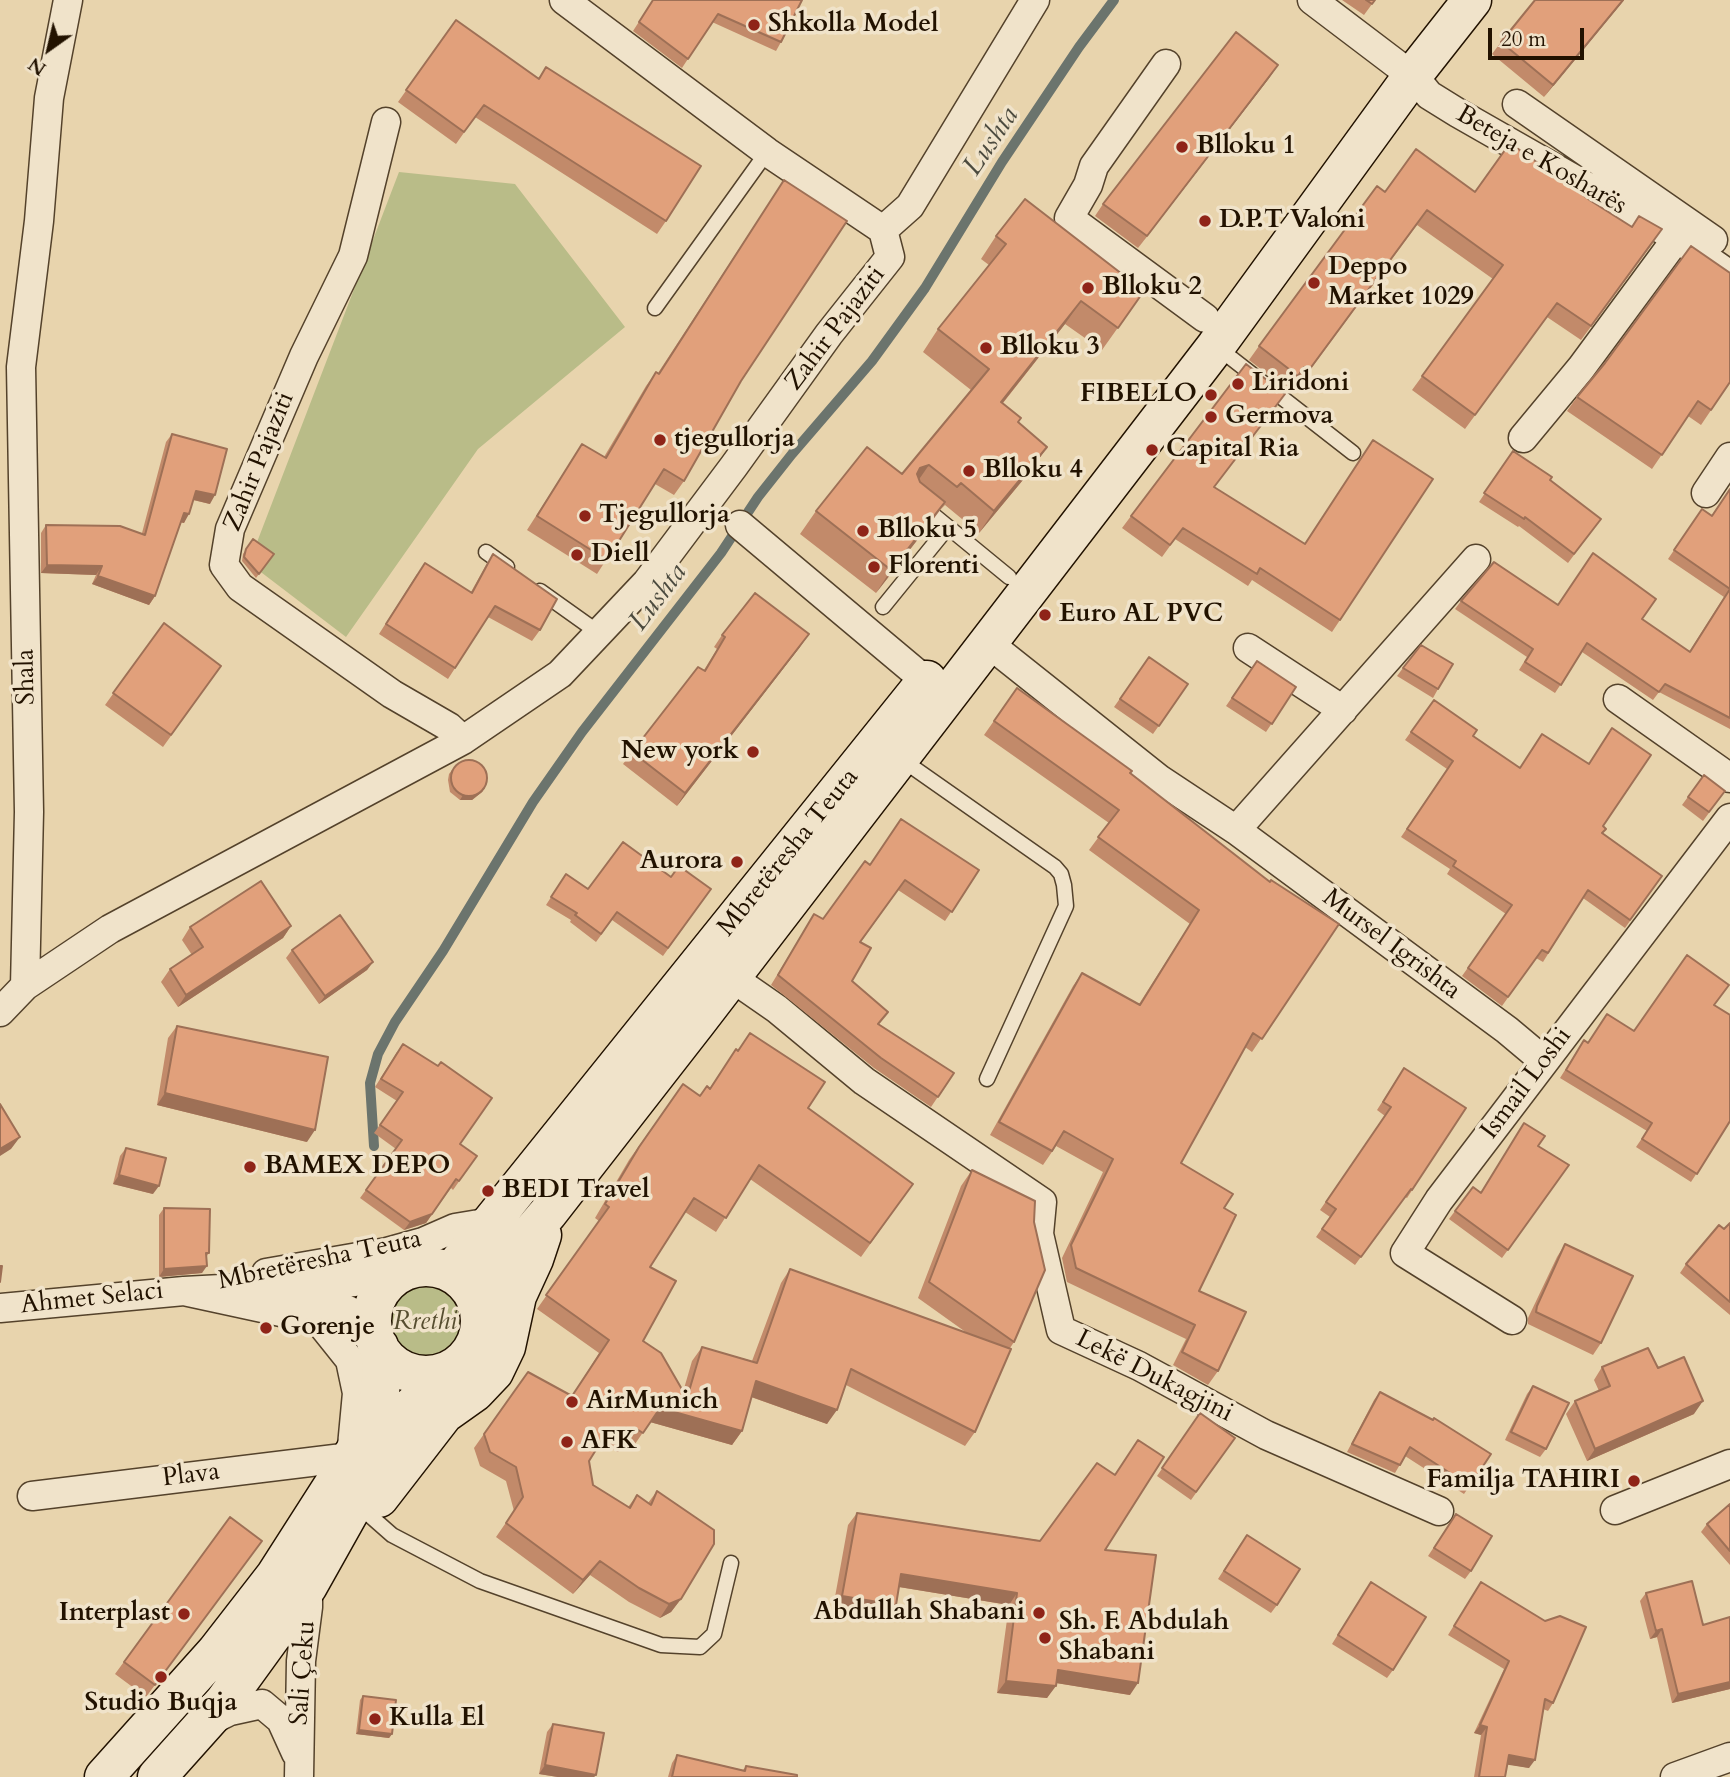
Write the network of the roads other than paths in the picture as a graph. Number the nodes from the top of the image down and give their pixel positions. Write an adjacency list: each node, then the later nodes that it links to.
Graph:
1 (68, 0): 18 (street, Shala)
2 (564, 0): 11 (street, Zahir Pajaziti)
3 (1035, 0): 12 (street)
4 (1312, 0): 8 (street, Beteja e Kosharës)
5 (1448, 0): 8 (main road, Mbretëresha Teuta)
6 (1472, 0): 8 (main road, Mbretëresha Teuta)
7 (1166, 64): 17 (street)
8 (1406, 70): 13 (street, Beteja e Kosharës); 17 (main road, Mbretëresha Teuta)
9 (1517, 104): 14 (street)
10 (386, 122): 36 (street, Zahir Pajaziti)
11 (766, 152): 12 (street, Zahir Pajaziti); 16 (lane)
12 (883, 230): 30 (street, Zahir Pajaziti)
13 (1676, 238): 15 (street, Beteja e Kosharës); 19 (street)
14 (1730, 252)
15 (1730, 275)
16 (655, 308)
17 (1210, 332): 20 (lane); 28 (main road, Mbretëresha Teuta); 31 (main road, Mbretëresha Teuta)
18 (11, 366): 42 (street, Shala)
19 (1522, 438)
20 (1353, 453)
21 (1730, 457): 22 (street)
22 (1706, 493)
23 (911, 497): 25 (lane)
24 (740, 525): 33 (street)
25 (948, 527): 28 (lane); 29 (lane)
26 (486, 552): 30 (lane)
27 (1475, 559): 35 (street)
28 (1009, 576): 33 (main road, Mbretëresha Teuta)
29 (883, 607)
30 (599, 633): 36 (street, Zahir Pajaziti)
31 (988, 643): 37 (main road, Mbretëresha Teuta); 40 (street, Mursel Igrishta)
32 (1248, 648): 35 (street)
33 (926, 681): 41 (main road, Mbretëresha Teuta)
34 (1618, 699): 38 (street)
35 (1343, 710): 40 (street)
36 (463, 740): 42 (street, Zahir Pajaziti)
37 (900, 758): 41 (main road, Mbretëresha Teuta); 45 (lane)
38 (1730, 778)
39 (1730, 818): 44 (street, Ismail Loshi)
40 (1236, 831): 44 (street, Mursel Igrishta)
41 (718, 968): 46 (main road, Mbretëresha Teuta); 47 (main road, Mbretëresha Teuta); 59 (street, Lekë Dukagjini)
42 (24, 986): 43 (street, Zahir Pajaziti)
43 (0, 1012)
44 (1544, 1061): 52 (street, Ismail Loshi)
45 (986, 1079)
46 (548, 1213): 49 (main road, Mbretëresha Teuta); 60 (main road)
47 (491, 1222): 49 (main road); 50 (street, Mbretëresha Teuta)
48 (408, 1270): 49 (main road); 50 (street, Ahmet Selaci); 53 (main road)
49 (463, 1285): 54 (main road)
50 (184, 1291): 51 (street, Ahmet Selaci); 53 (street, Ahmet Selaci); 55 (street, Mbretëresha Teuta)
51 (0, 1308)
52 (1512, 1320)
53 (376, 1336): 54 (main road); 55 (main road, Mbretëresha Teuta)
54 (448, 1371): 62 (main road)
55 (351, 1457): 57 (street, Plava); 66 (main road, Mbretëresha Teuta)
56 (1730, 1464): 58 (street)
57 (32, 1496)
58 (1615, 1510)
59 (1439, 1511)
60 (367, 1513): 61 (lane); 62 (main road)
61 (731, 1563)
62 (308, 1586): 63 (main road); 65 (street, Sali Çeku)
63 (204, 1724): 65 (street, Sali Çeku); 67 (main road)
64 (1730, 1757): 68 (street)
65 (299, 1768)
66 (104, 1777)
67 (157, 1777)
68 (1675, 1777)

